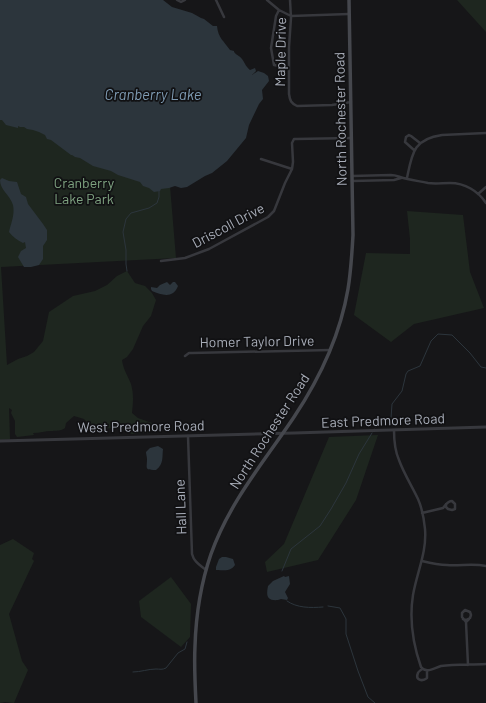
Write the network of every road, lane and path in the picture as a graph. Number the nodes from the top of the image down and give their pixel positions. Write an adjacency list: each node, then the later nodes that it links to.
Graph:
1 (176, 0): 2 (street)
2 (185, 0)
3 (216, 0): 10 (street)
4 (267, 0): 7 (street)
5 (290, 0): 9 (street, Maple Drive)
6 (349, 0): 8 (main road, North Rochester Road)
7 (279, 10): 9 (street); 11 (street)
8 (349, 14): 9 (street); 12 (main road, North Rochester Road)
9 (291, 16): 11 (street, Maple Drive)
10 (224, 17)
11 (289, 68): 12 (street, Maple Drive)
12 (351, 102): 14 (main road, North Rochester Road)
13 (486, 133): 15 (street)
14 (352, 138): 18 (street, Driscoll Drive); 19 (main road, North Rochester Road)
15 (420, 143): 16 (street); 16 (street)
16 (414, 150): 21 (street)
17 (261, 159): 18 (street)
18 (292, 169): 26 (street, Driscoll Drive)
19 (352, 176): 20 (street); 22 (main road, North Rochester Road)
20 (402, 178): 21 (street); 22 (street)
21 (407, 178): 24 (street)
22 (352, 182): 27 (main road, North Rochester Road)
23 (486, 187): 24 (street)
24 (478, 194): 25 (street)
25 (486, 204)
26 (161, 261)
27 (330, 350): 28 (street, Homer Taylor Drive); 31 (main road, North Rochester Road)
28 (185, 356)
29 (486, 427): 30 (street, East Predmore Road)
30 (394, 430): 31 (street, East Predmore Road); 37 (street)
31 (282, 434): 32 (street, West Predmore Road); 40 (main road, North Rochester Road)
32 (188, 436): 33 (street, West Predmore Road); 40 (street, Hall Lane)
33 (0, 441)
34 (446, 504): 35 (street); 36 (street); 36 (street)
35 (443, 508): 36 (street); 37 (street)
36 (448, 510)
37 (422, 513): 38 (street)
38 (422, 561): 39 (street); 46 (street)
39 (486, 566)
40 (206, 570): 48 (main road, North Rochester Road)
41 (463, 619): 42 (street); 42 (street); 43 (street)
42 (469, 619): 43 (street)
43 (466, 622): 45 (street)
44 (486, 664): 45 (street)
45 (468, 665): 47 (street)
46 (422, 669): 47 (street); 47 (street)
47 (427, 671)
48 (196, 703)

